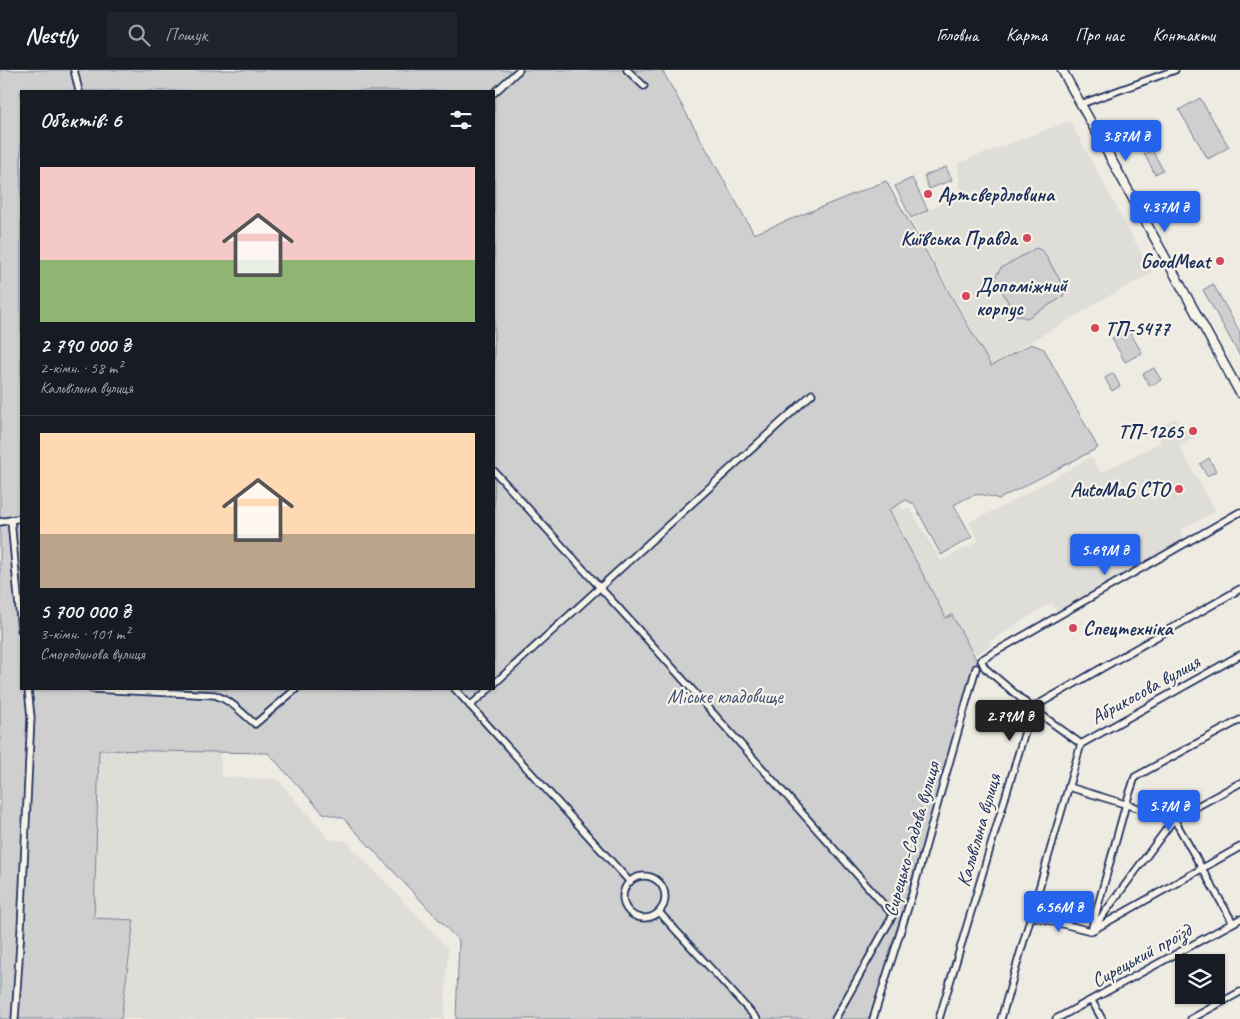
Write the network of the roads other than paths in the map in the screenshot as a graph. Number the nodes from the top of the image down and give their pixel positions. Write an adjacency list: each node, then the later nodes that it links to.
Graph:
1 (74, 70): 7 (street)
2 (518, 70): 8 (street)
3 (627, 70): 6 (street)
4 (1062, 70): 9 (main road)
5 (1175, 70): 9 (street)
6 (644, 86)
7 (79, 90)
8 (495, 91)
9 (1081, 104): 10 (main road)
10 (1240, 393)
11 (812, 394): 17 (street)
12 (495, 472): 17 (street)
13 (1240, 512): 29 (street)
14 (20, 518): 15 (street)
15 (11, 520): 16 (street); 19 (street)
16 (0, 522)
17 (599, 587): 22 (street); 48 (street)
18 (1240, 589): 29 (street)
19 (20, 619)
20 (1240, 655): 31 (street, Абрикосова вулиця)
21 (976, 668): 49 (street, Сирецько-Садова вулиця)
22 (495, 683)
23 (28, 690): 46 (street)
24 (110, 690): 25 (street)
25 (295, 690)
26 (456, 690): 28 (street)
27 (488, 690): 28 (street)
28 (470, 706): 38 (street)
29 (1032, 708): 31 (street); 50 (street, Кальвільна вулиця)
30 (1240, 720): 34 (street)
31 (1081, 744): 33 (street, Абрикосова вулиця)
32 (1240, 783): 35 (street)
33 (1068, 787): 34 (street); 40 (street, Абрикосова вулиця)
34 (1126, 804): 35 (street); 43 (street)
35 (1174, 819): 37 (street); 43 (street)
36 (1240, 847): 37 (street)
37 (1202, 868): 42 (street); 43 (street)
38 (630, 882): 39 (street); 39 (street)
39 (659, 912): 47 (street)
40 (1031, 916): 43 (street); 51 (street, Абрикосова вулиця)
41 (1240, 920): 42 (street, Сирецький проїзд)
42 (1233, 923): 45 (street, Сирецький проїзд)
43 (1091, 931)
44 (1240, 992): 54 (street)
45 (1092, 1000): 52 (street, Сирецький проїзд); 53 (street)
46 (15, 1019)
47 (756, 1019)
48 (834, 1019)
49 (873, 1019)
50 (939, 1019)
51 (1001, 1019)
52 (1056, 1019)
53 (1102, 1019)
54 (1191, 1019)

